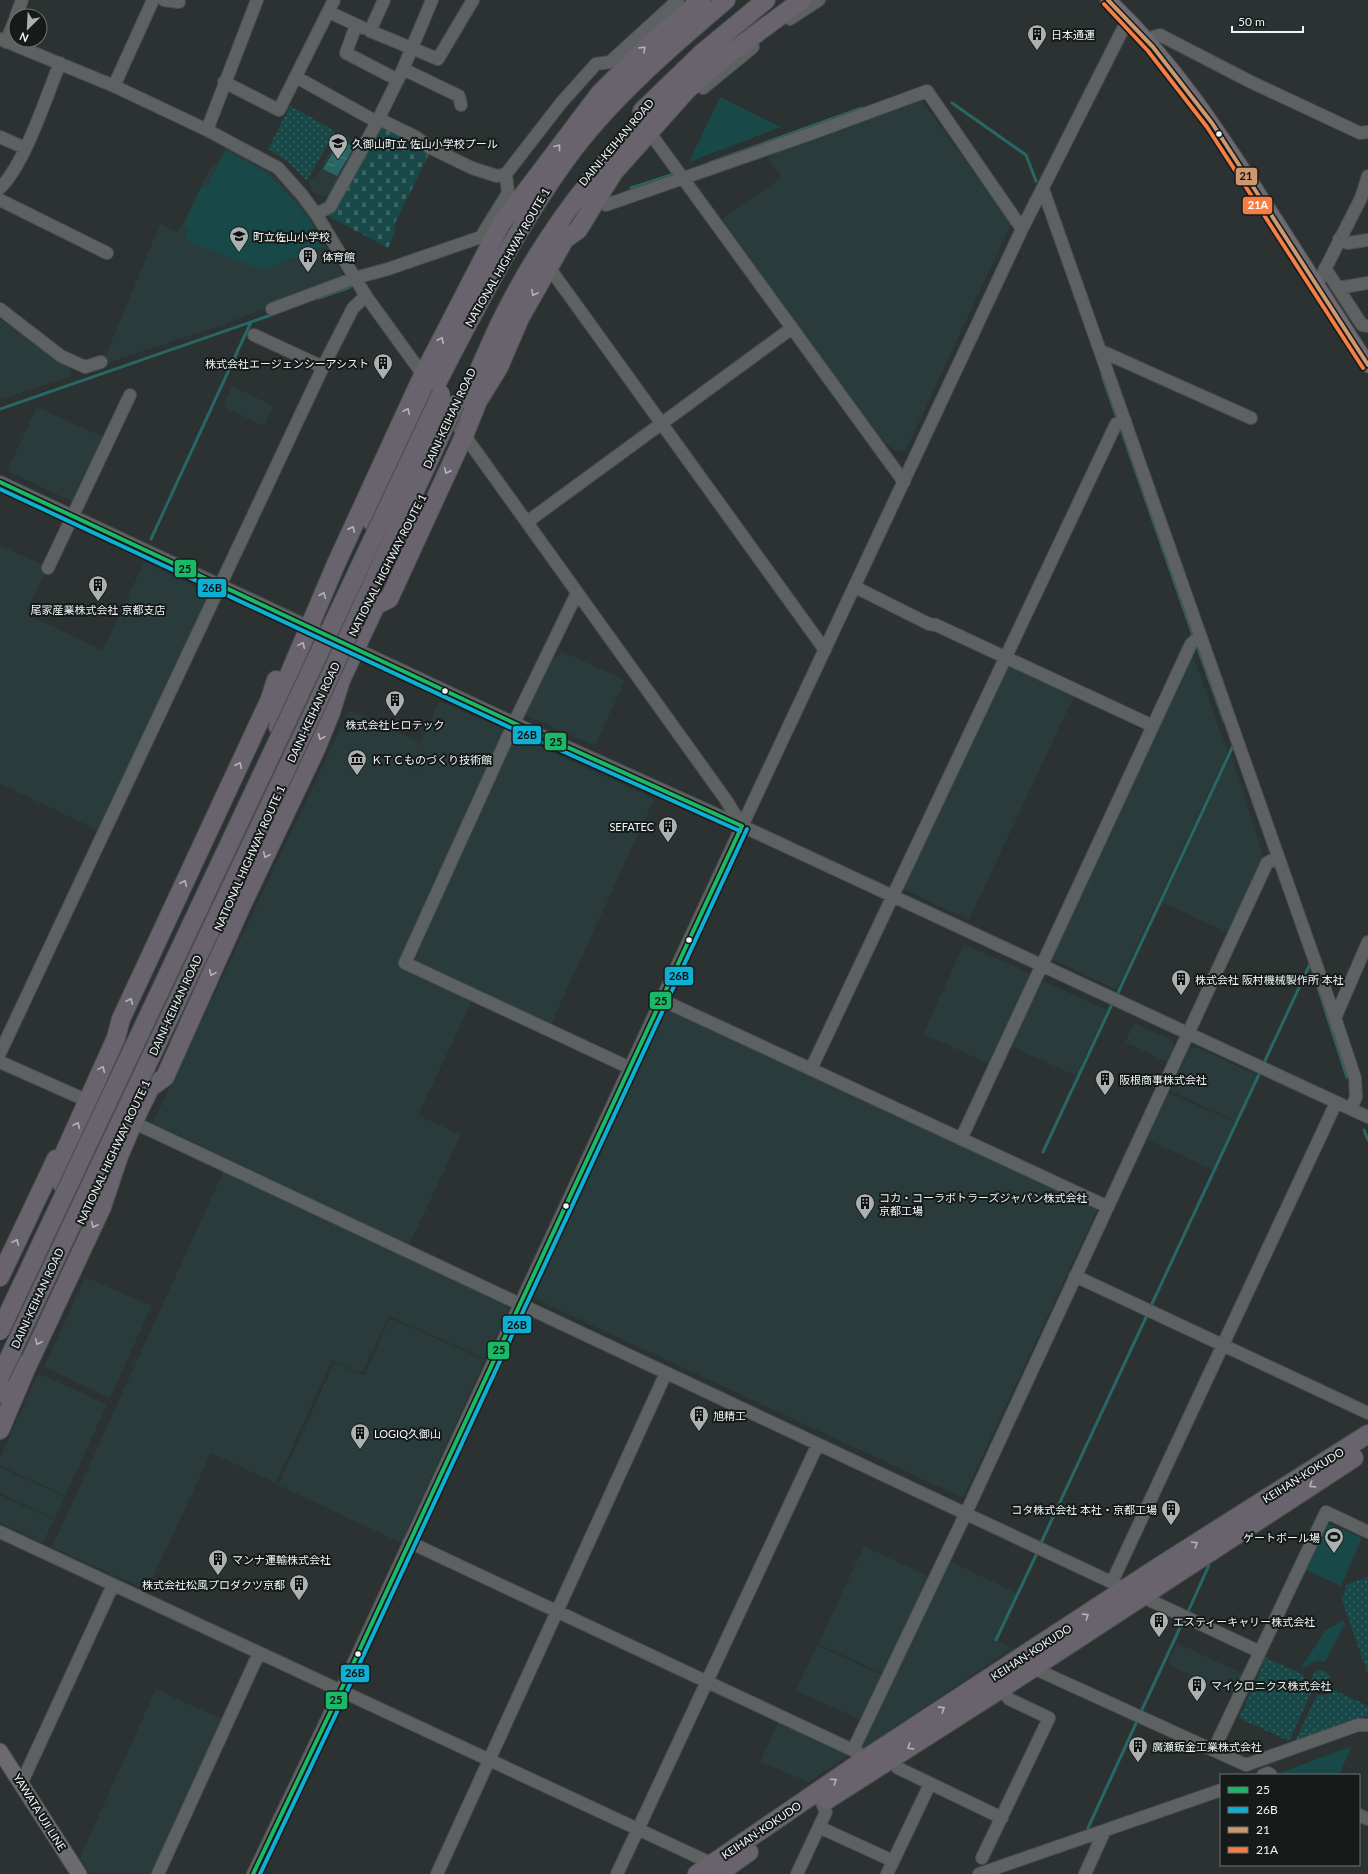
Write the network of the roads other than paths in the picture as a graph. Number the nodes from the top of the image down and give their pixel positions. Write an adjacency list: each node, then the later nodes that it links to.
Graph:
1 (153, 0): 30 (street)
2 (164, 0): 17 (street)
3 (257, 0): 29 (street)
4 (334, 0): 18 (street)
5 (384, 0): 22 (street)
6 (432, 0): 25 (street)
7 (473, 0): 25 (street)
8 (678, 0): 40 (street)
9 (701, 0): 58 (highway, one-way to 9)
10 (726, 0): 56 (highway, NATIONAL HIGHWAY ROUTE 1)
11 (736, 0): 135 (highway, DAINI-KEIHAN ROAD, bridge)
12 (766, 0): 138 (highway, DAINI-KEIHAN ROAD, bridge)
13 (780, 0): 38 (highway, NATIONAL HIGHWAY ROUTE 1)
14 (802, 0): 36 (highway)
15 (819, 0): 31 (street)
16 (1108, 0): 19 (main road)
17 (179, 2)
18 (329, 12): 20 (street); 28 (street)
19 (1128, 19): 23 (main road); 44 (street)
20 (356, 25): 22 (street); 27 (street)
21 (8, 31): 24 (street)
22 (370, 31): 25 (street)
23 (1148, 39): 35 (street); 60 (main road)
24 (3, 41): 26 (street)
25 (411, 49): 27 (street)
26 (60, 63): 30 (street); 39 (street)
27 (400, 75): 32 (street); 33 (street)
28 (296, 77): 29 (street); 33 (street)
29 (224, 82): 34 (street)
30 (114, 86): 34 (street)
31 (703, 88)
32 (461, 104)
33 (378, 120): 40 (street); 48 (street)
34 (207, 130): 48 (street)
35 (1368, 132)
36 (650, 133): 42 (street); 50 (highway)
37 (0, 136): 39 (street)
38 (625, 138): 50 (highway); 65 (highway, NATIONAL HIGHWAY ROUTE 1)
39 (25, 148): 43 (street)
40 (506, 174): 57 (street)
41 (1368, 176): 45 (street)
42 (683, 178): 47 (street); 49 (street); 67 (street)
43 (4, 184)
44 (1043, 189): 49 (street); 69 (street)
45 (1364, 197): 51 (street)
46 (0, 200): 53 (street)
47 (606, 205)
48 (316, 214): 57 (street)
49 (1022, 229): 82 (street)
50 (565, 239): 54 (highway)
51 (1340, 239): 52 (street); 55 (street)
52 (1368, 240)
53 (107, 253)
54 (548, 266): 76 (highway, one-way to 76); 79 (street)
55 (1325, 268): 60 (street); 61 (street)
56 (496, 272): 58 (highway); 74 (highway, NATIONAL HIGHWAY ROUTE 1)
57 (355, 278): 62 (street); 64 (street)
58 (469, 283): 73 (highway, one-way to 58)
59 (1368, 283): 61 (street)
60 (1317, 285): 71 (main road)
61 (1338, 288): 66 (street)
62 (366, 296): 72 (street); 73 (street)
63 (0, 309): 70 (street)
64 (272, 309)
65 (500, 324): 76 (highway); 80 (highway, NATIONAL HIGHWAY ROUTE 1)
66 (1368, 326)
67 (792, 328): 79 (street); 82 (street)
68 (254, 334): 72 (street)
69 (1101, 351): 77 (street); 78 (street)
70 (101, 362)
71 (1368, 365)
72 (323, 368): 89 (street)
73 (423, 375): 74 (street); 87 (highway, one-way to 73)
74 (433, 390): 80 (street); 85 (highway, NATIONAL HIGHWAY ROUTE 1)
75 (130, 395): 83 (street)
76 (478, 401): 80 (highway)
77 (1251, 418)
78 (1125, 420): 94 (street); 97 (street)
79 (662, 423): 84 (street); 96 (street)
80 (460, 430): 84 (street); 86 (highway, NATIONAL HIGHWAY ROUTE 1); 92 (highway, one-way to 92)
81 (0, 482): 83 (street)
82 (904, 482): 90 (street)
83 (73, 515): 88 (street); 89 (street)
84 (527, 522): 91 (street)
85 (359, 552): 87 (highway); 93 (highway, NATIONAL HIGHWAY ROUTE 1)
86 (390, 562): 92 (highway); 95 (highway, NATIONAL HIGHWAY ROUTE 1)
87 (336, 564): 93 (highway, one-way to 87)
88 (48, 568)
89 (220, 584): 93 (street); 114 (street)
90 (855, 587): 96 (street); 97 (street)
91 (577, 593): 100 (street); 104 (street)
92 (376, 605): 95 (highway)
93 (316, 629): 95 (street); 98 (highway, one-way to 93); 102 (highway, NATIONAL HIGHWAY ROUTE 1)
94 (1200, 636): 101 (street); 105 (street)
95 (351, 647): 99 (highway); 100 (street); 103 (highway, NATIONAL HIGHWAY ROUTE 1)
96 (825, 650): 104 (street)
97 (1006, 657): 101 (street); 106 (street)
98 (293, 664): 102 (highway); 113 (highway, one-way to 98)
99 (331, 712): 103 (highway); 119 (highway, one-way to 119)
100 (514, 723): 104 (street); 117 (street)
101 (1153, 726): 108 (street)
102 (278, 727): 111 (highway, NATIONAL HIGHWAY ROUTE 1)
103 (308, 727): 115 (highway, NATIONAL HIGHWAY ROUTE 1)
104 (742, 826): 106 (street); 109 (street)
105 (1278, 857): 110 (street); 112 (street)
106 (892, 896): 108 (street); 118 (street)
107 (1368, 942): 110 (street)
108 (1042, 965): 112 (street); 125 (street)
109 (662, 1000): 117 (street); 118 (street)
110 (1335, 1018): 122 (street)
111 (138, 1026): 113 (highway); 121 (highway, NATIONAL HIGHWAY ROUTE 1)
112 (1188, 1034): 120 (street); 129 (street)
113 (116, 1038): 121 (highway, one-way to 113)
114 (0, 1053)
115 (159, 1057): 119 (highway); 124 (highway, NATIONAL HIGHWAY ROUTE 1)
116 (0, 1062): 121 (street)
117 (630, 1068): 133 (street)
118 (811, 1069): 125 (street)
119 (150, 1088): 124 (highway)
120 (1336, 1102): 122 (street); 136 (street)
121 (94, 1104): 124 (street); 126 (highway, one-way to 121); 128 (highway, NATIONAL HIGHWAY ROUTE 1)
122 (1351, 1109): 123 (street)
123 (1368, 1117)
124 (129, 1122): 127 (highway); 130 (highway, NATIONAL HIGHWAY ROUTE 1); 133 (street)
125 (961, 1139): 129 (street)
126 (65, 1151): 128 (highway); 132 (highway, one-way to 126)
127 (112, 1181): 130 (highway); 141 (highway, one-way to 141)
128 (64, 1187): 134 (highway, NATIONAL HIGHWAY ROUTE 1)
129 (1108, 1207): 131 (street)
130 (86, 1208): 139 (highway, NATIONAL HIGHWAY ROUTE 1)
131 (1075, 1276): 136 (street); 145 (street)
132 (0, 1277)
133 (519, 1304): 137 (street); 148 (street)
134 (0, 1323)
135 (0, 1331)
136 (1223, 1345): 140 (street); 150 (street)
137 (666, 1373): 143 (street); 151 (street)
138 (0, 1377)
139 (0, 1394)
140 (1368, 1413)
141 (0, 1430)
142 (1368, 1434): 150 (highway, KEIHAN-KOKUDO, one-way to 142)
143 (818, 1444): 145 (street); 155 (street)
144 (1368, 1448): 150 (highway, KEIHAN-KOKUDO, one-way to 150)
145 (966, 1513): 150 (street); 161 (street)
146 (0, 1532): 149 (street)
147 (1368, 1532): 152 (street)
148 (409, 1542): 151 (street); 157 (street)
149 (113, 1585): 153 (street); 164 (street)
150 (1127, 1589): 152 (street); 154 (highway, KEIHAN-KOKUDO); 161 (highway, KEIHAN-KOKUDO, one-way to 150)
151 (558, 1611): 155 (street); 163 (street)
152 (1260, 1652): 159 (street)
153 (259, 1654): 157 (street); 176 (street)
154 (1033, 1668): 156 (highway, KEIHAN-KOKUDO); 159 (street)
155 (707, 1680): 161 (street); 170 (street)
156 (1001, 1689): 162 (highway, KEIHAN-KOKUDO, one-way to 162); 168 (street)
157 (340, 1692): 163 (street); 177 (street)
158 (1368, 1725): 159 (street)
159 (1214, 1749)
160 (0, 1751): 164 (main road, YAWATA UJI LINE)
161 (861, 1754): 174 (highway, KEIHAN-KOKUDO, one-way to 161)
162 (890, 1759): 165 (street); 167 (highway, KEIHAN-KOKUDO)
163 (490, 1762): 170 (street); 178 (street)
164 (22, 1782): 175 (main road, YAWATA UJI LINE)
165 (930, 1784): 168 (street); 173 (street)
166 (1220, 1790): 171 (street)
167 (822, 1803): 169 (street); 174 (highway, KEIHAN-KOKUDO)
168 (1002, 1818): 172 (street)
169 (819, 1827): 173 (street); 180 (street)
170 (637, 1830): 174 (street); 179 (street)
171 (1105, 1830): 182 (street); 183 (street)
172 (982, 1858)
173 (893, 1861): 181 (street)
174 (717, 1871)
175 (79, 1874)
176 (158, 1874)
177 (253, 1874)
178 (437, 1874)
179 (617, 1874)
180 (798, 1874)
181 (887, 1874)
182 (978, 1874)
183 (1085, 1874)

